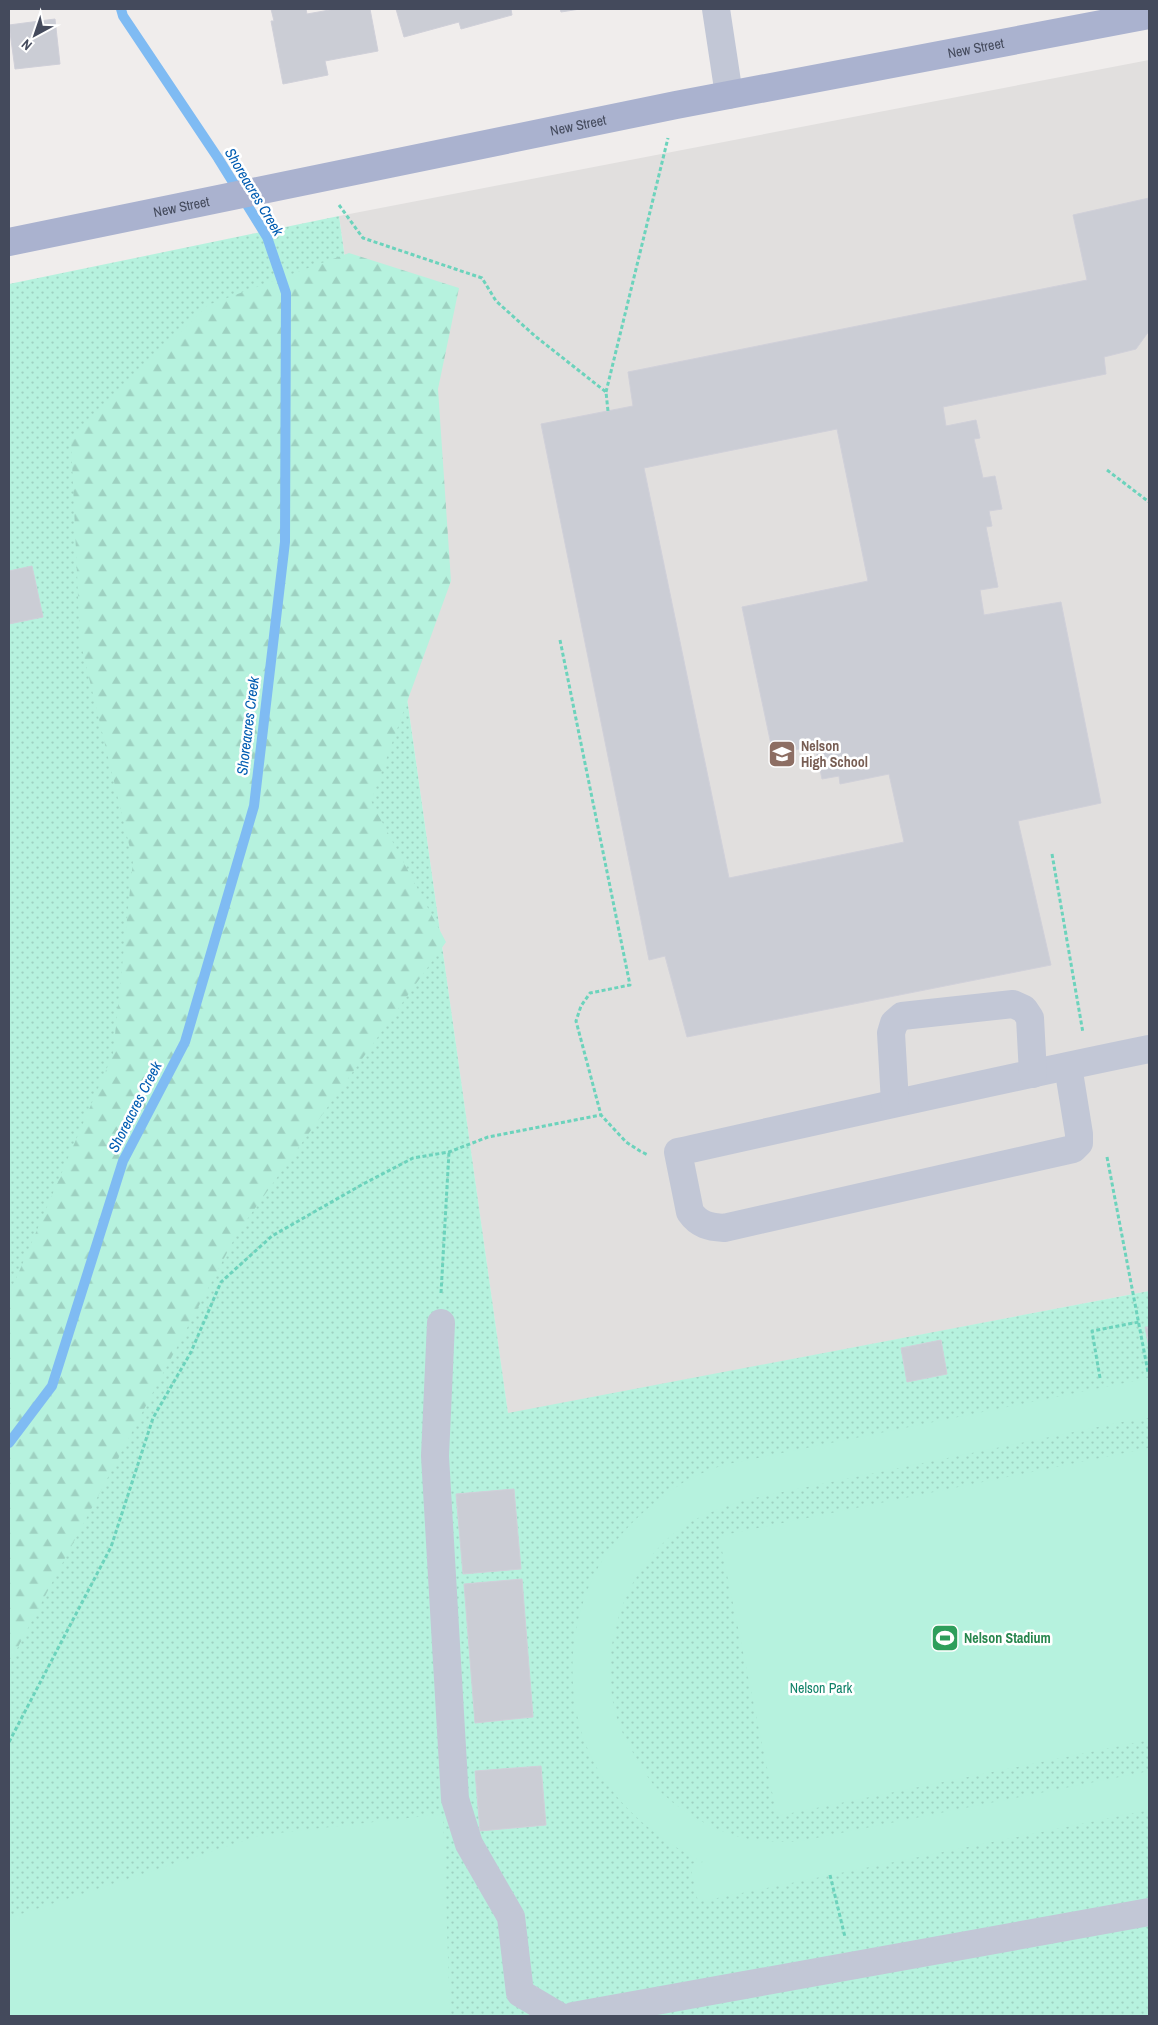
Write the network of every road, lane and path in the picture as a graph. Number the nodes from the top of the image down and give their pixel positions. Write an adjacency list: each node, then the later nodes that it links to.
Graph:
1 (716, 9): 3 (street)
2 (1149, 15): 3 (main road, New Street)
3 (729, 95): 4 (main road, New Street)
4 (676, 104): 5 (main road, New Street); 7 (path)
5 (320, 178): 6 (main road, New Street); 7 (path)
6 (9, 242)
7 (606, 392): 8 (path)
8 (608, 411)
9 (1107, 470): 10 (path)
10 (1149, 502)
11 (560, 640): 16 (path)
12 (1149, 1049): 13 (street)
13 (1068, 1066): 14 (street); 18 (street)
14 (1033, 1074): 15 (street); 15 (street)
15 (895, 1103): 18 (street)
16 (601, 1115): 17 (path); 18 (path)
17 (449, 1152): 20 (path); 22 (path)
18 (678, 1152)
19 (1139, 1322): 21 (path)
20 (441, 1323): 26 (street)
21 (1100, 1378)
22 (9, 1742)
23 (830, 1875): 25 (path)
24 (1149, 1912): 25 (street)
25 (852, 1964): 27 (street)
26 (560, 2016)
27 (573, 2016)

